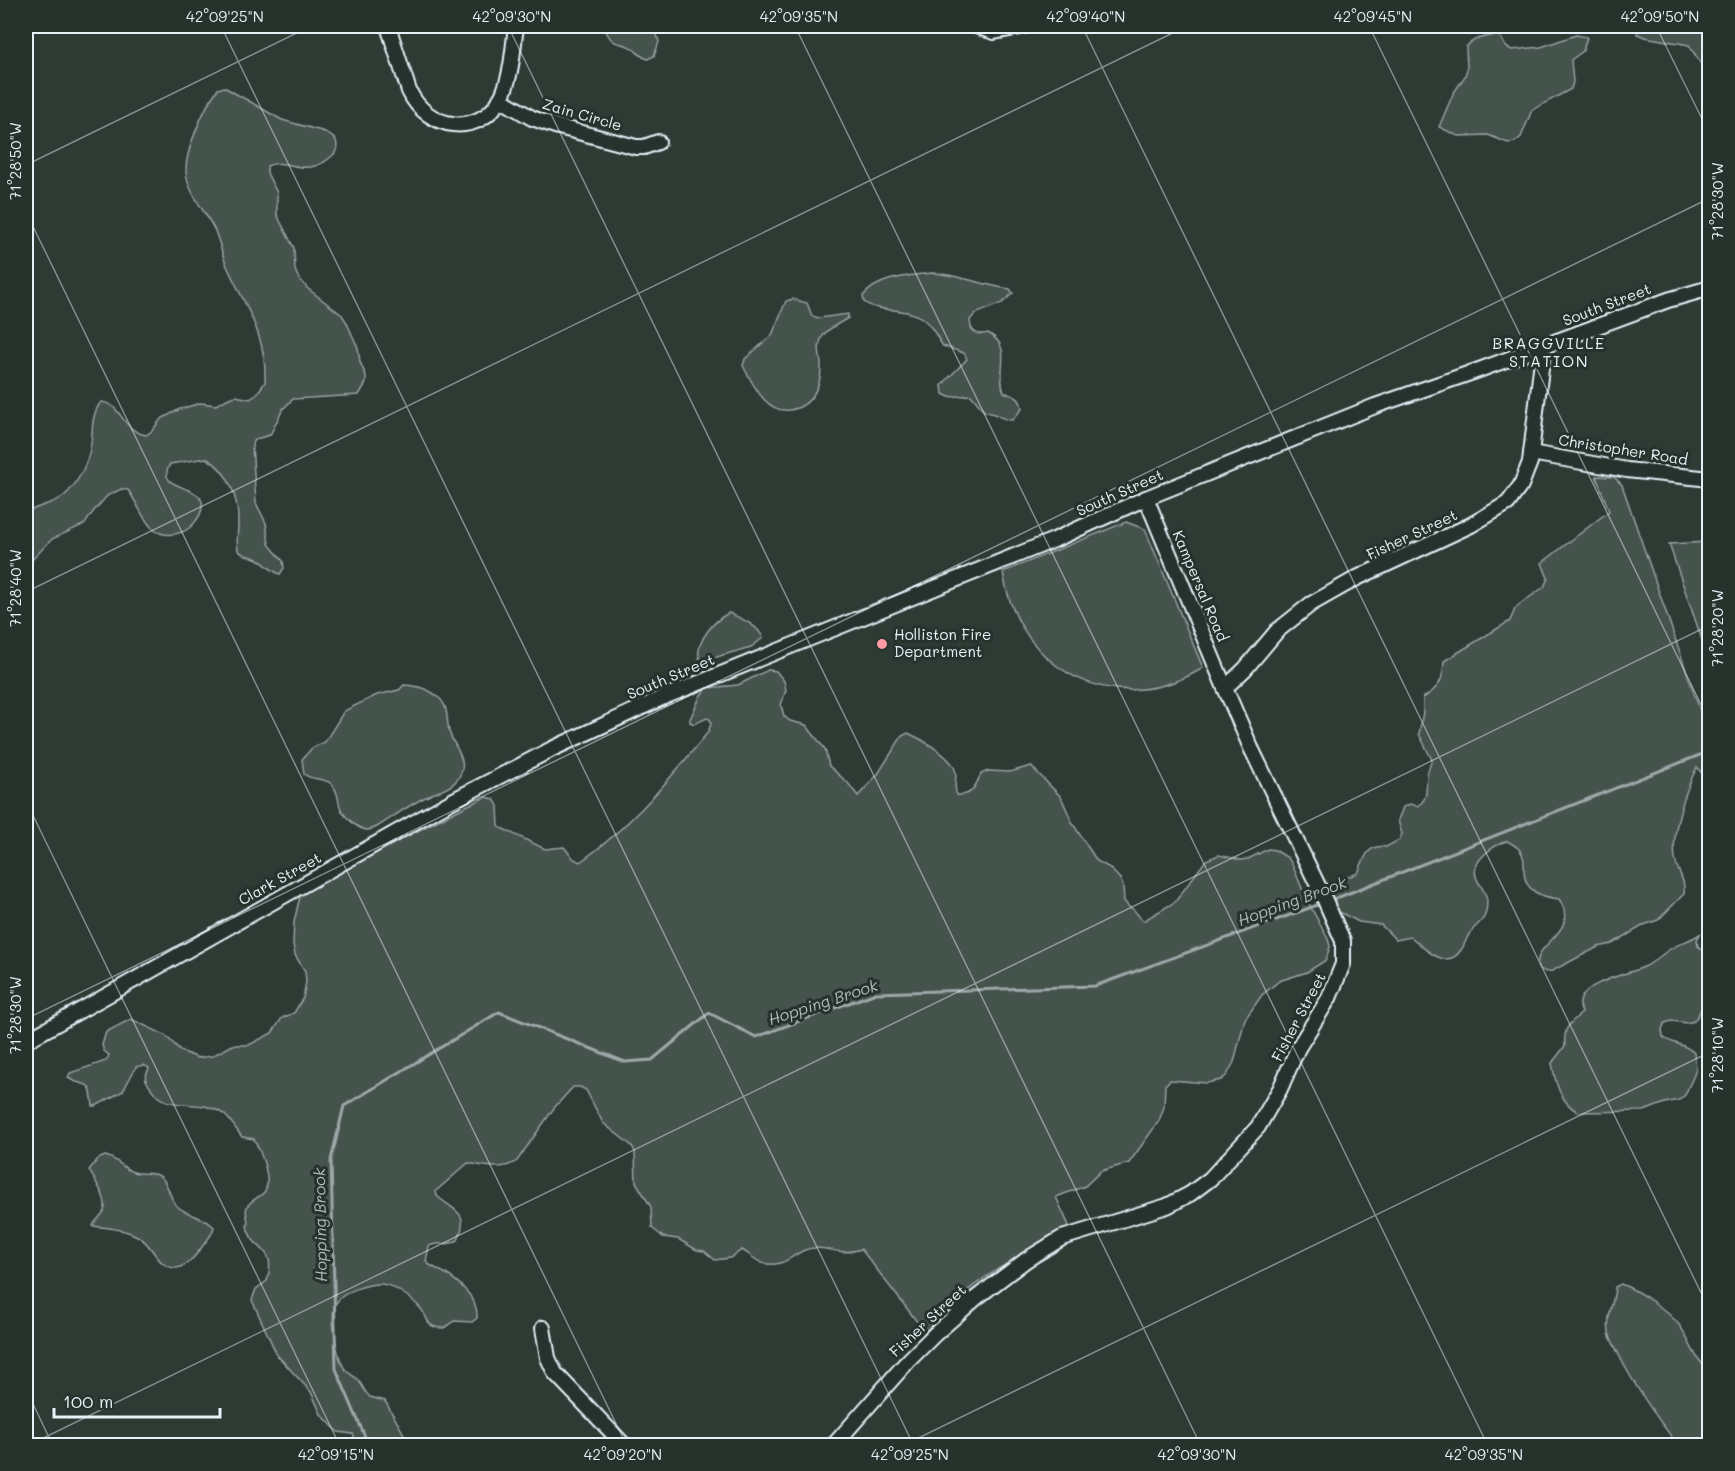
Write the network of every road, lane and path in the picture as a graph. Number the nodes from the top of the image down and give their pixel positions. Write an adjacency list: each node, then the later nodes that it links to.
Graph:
1 (388, 26): 5 (street)
2 (516, 26): 5 (street)
3 (976, 26): 4 (street)
4 (1025, 26)
5 (501, 99): 6 (street, Zain Circle)
6 (658, 142)
7 (1710, 288): 8 (street, South Street)
8 (1540, 348): 9 (street, Fisher Street); 11 (street, South Street)
9 (1531, 453): 10 (street, Christopher Road); 12 (street, Fisher Street)
10 (1710, 479)
11 (1146, 498): 12 (street, Kampersal Road); 13 (street, South Street)
12 (1225, 688): 17 (street, Fisher Street)
13 (552, 749): 14 (street, Clark Street)
14 (26, 1041)
15 (543, 1328): 16 (street)
16 (625, 1446)
17 (832, 1446)

